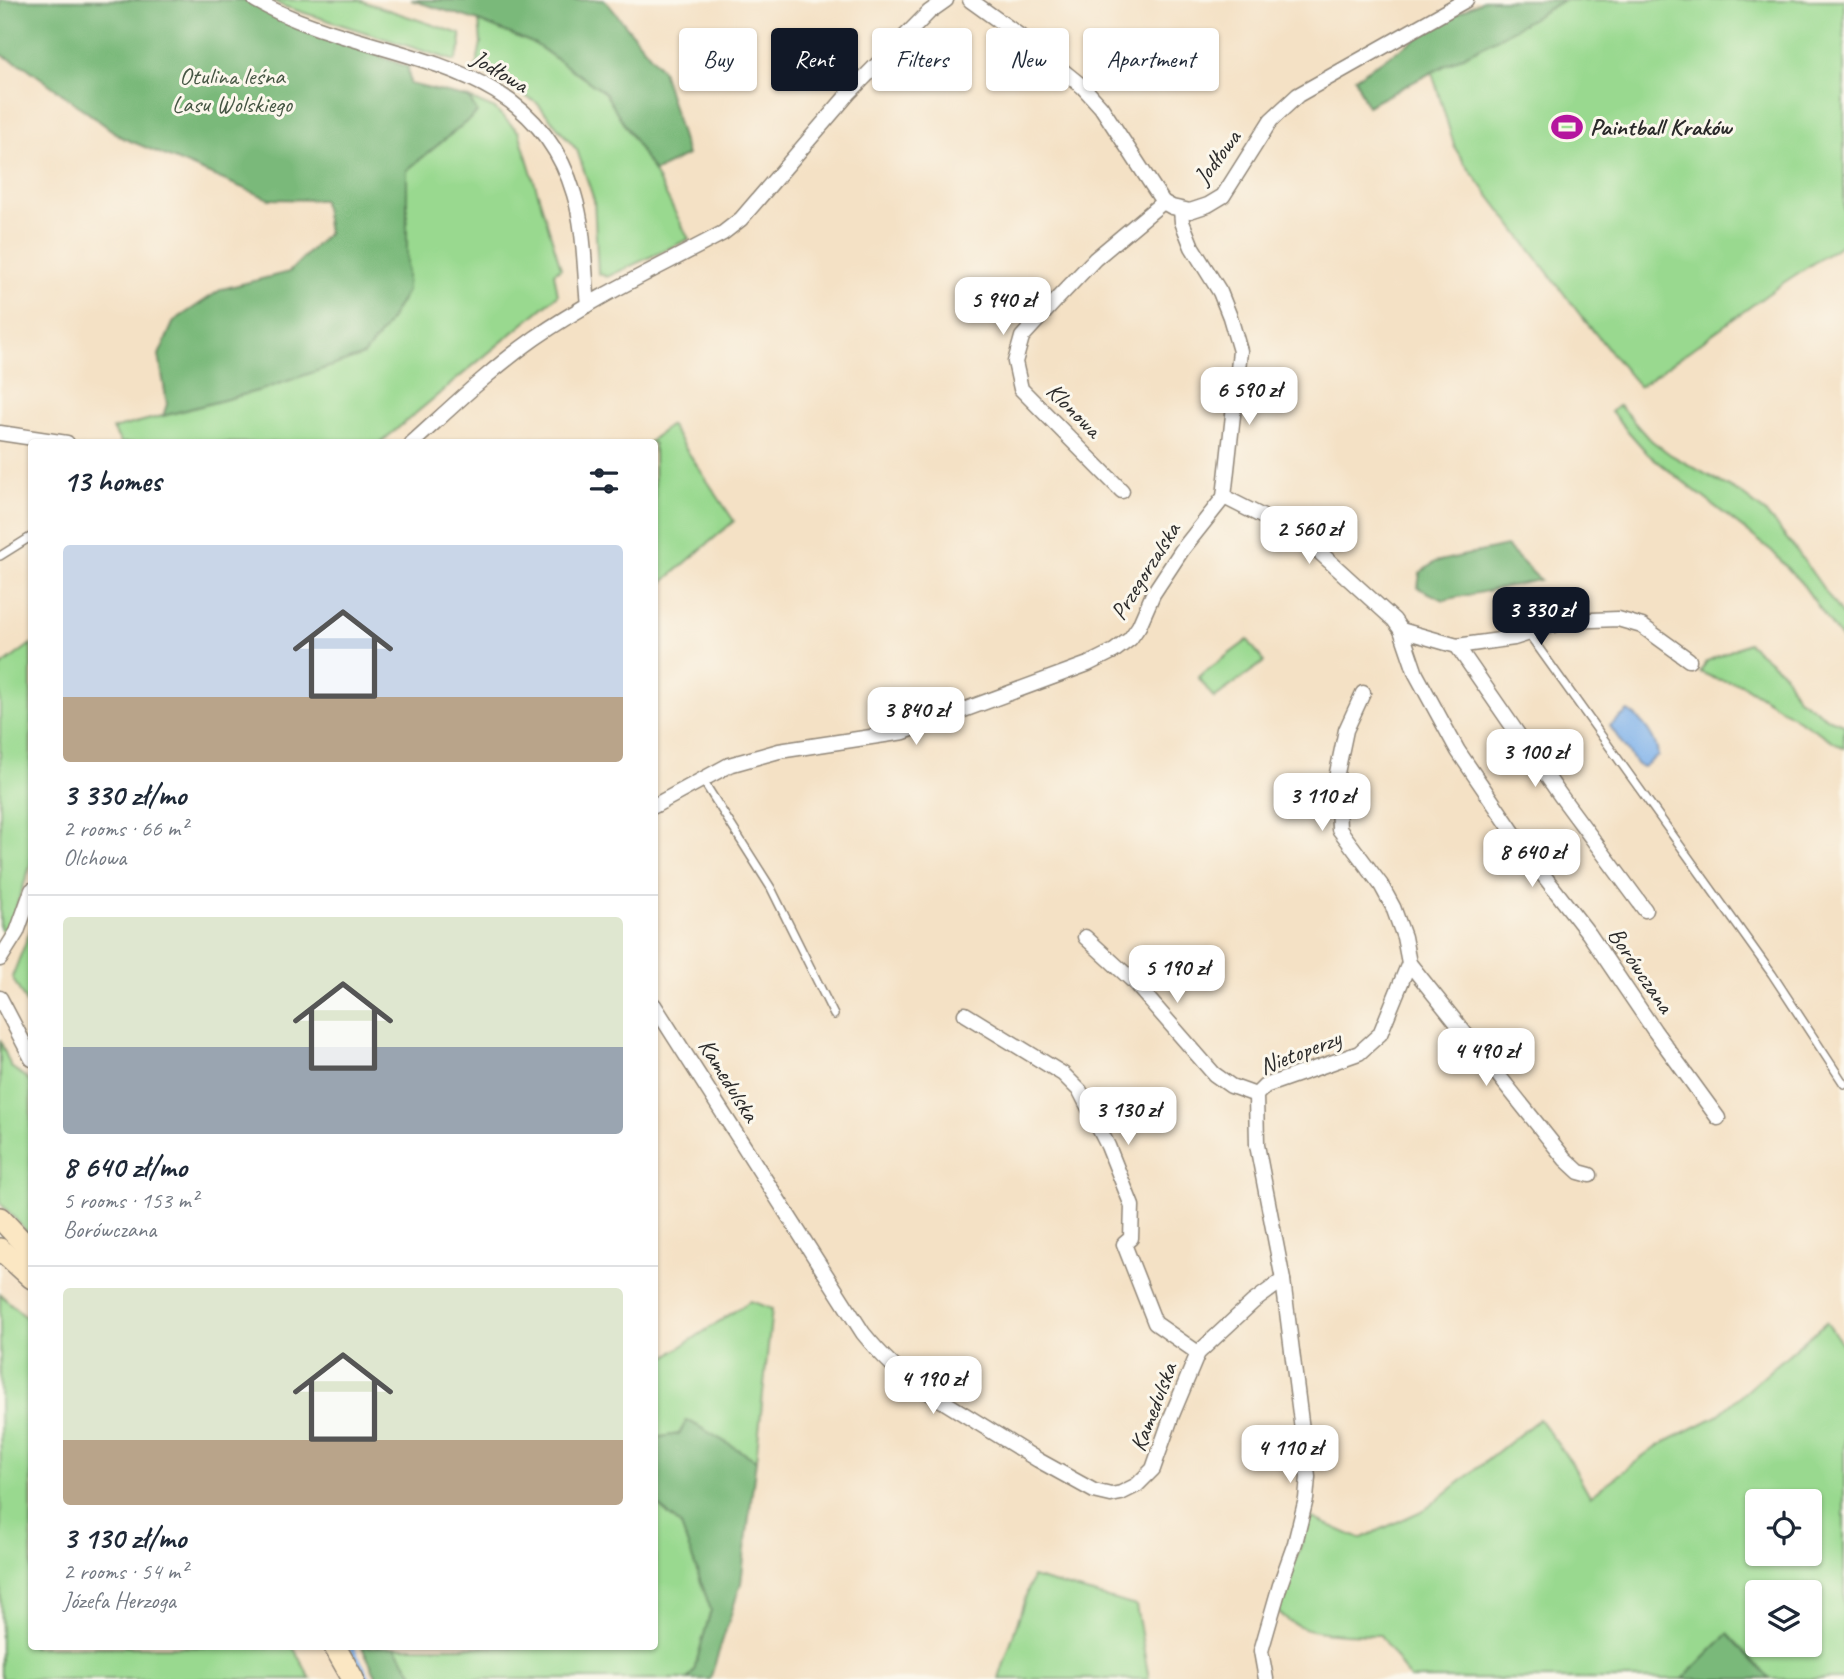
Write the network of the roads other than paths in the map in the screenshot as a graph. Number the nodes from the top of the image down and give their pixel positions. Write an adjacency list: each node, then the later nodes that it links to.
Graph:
1 (255, 0): 7 (street, Jodłowa)
2 (946, 0): 7 (street)
3 (970, 0): 5 (street)
4 (1466, 0): 6 (street, Jodłowa)
5 (1163, 202): 6 (street, Jodłowa); 11 (street, Klonowa)
6 (1181, 210): 12 (street)
7 (588, 305): 10 (street)
8 (0, 433): 9 (street)
9 (40, 439)
10 (416, 439)
11 (1122, 491)
12 (1224, 496): 15 (street); 20 (street, Przegorzalska)
13 (28, 538): 14 (lane)
14 (0, 556)
15 (1401, 630): 17 (street); 34 (street, Borówczana)
16 (1528, 633): 17 (street); 18 (street); 32 (lane)
17 (1457, 646): 23 (street)
18 (1689, 660)
19 (1363, 693): 26 (street)
20 (702, 779): 21 (street, Przegorzalska); 30 (lane)
21 (658, 804)
22 (28, 901): 25 (street)
23 (1645, 910)
24 (1084, 937): 33 (street)
25 (0, 959)
26 (1409, 963): 33 (street, Nietoperzy); 35 (street)
27 (0, 998): 31 (street)
28 (658, 1011): 41 (street, Kamedulska)
29 (965, 1014): 41 (street)
30 (834, 1015)
31 (28, 1051)
32 (1844, 1084)
33 (1256, 1095): 40 (street, Nietoperzy)
34 (1718, 1118)
35 (1590, 1175)
36 (0, 1218): 37 (main road)
37 (28, 1248)
38 (0, 1249): 39 (main road)
39 (28, 1274)
40 (1283, 1280): 41 (street, Kamedulska); 44 (street)
41 (1198, 1353)
42 (337, 1650): 43 (main road)
43 (353, 1679)
44 (1266, 1679)

